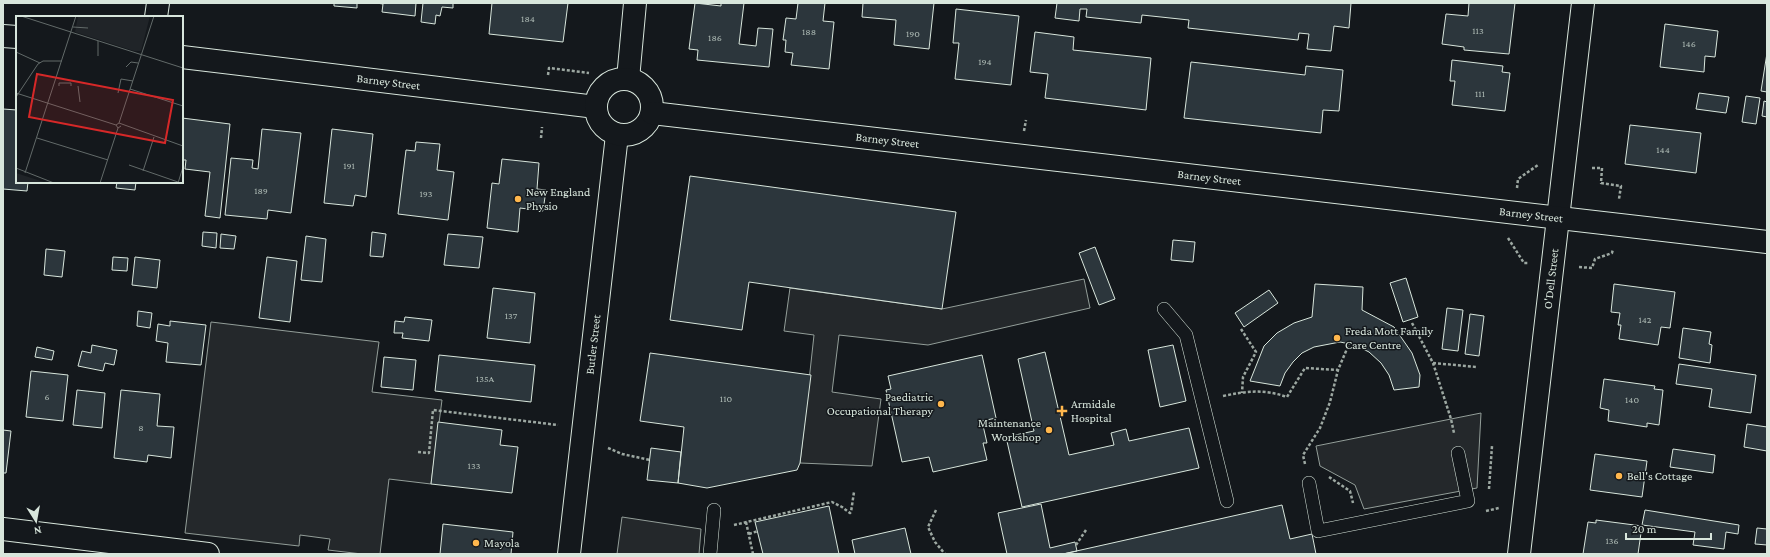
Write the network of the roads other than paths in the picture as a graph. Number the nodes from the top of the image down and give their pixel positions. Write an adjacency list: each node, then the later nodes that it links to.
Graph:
1 (158, 3): 4 (street)
2 (635, 3): 8 (street)
3 (1583, 3): 12 (street, O'Dell Street)
4 (156, 16)
5 (3, 36): 6 (street)
6 (16, 37)
7 (183, 57): 9 (street, Barney Street)
8 (628, 79): 9 (street); 10 (street)
9 (596, 107): 11 (street)
10 (652, 113): 11 (street); 12 (street, Barney Street)
11 (617, 135): 21 (street, Butler Street)
12 (1557, 218): 13 (street, Barney Street); 23 (street, O'Dell Street)
13 (1767, 242)
14 (1164, 309): 17 (lane)
15 (1458, 453): 16 (lane)
16 (1309, 483)
17 (1227, 501)
18 (714, 510): 22 (lane)
19 (3, 529): 20 (street)
20 (208, 554)
21 (569, 554)
22 (710, 554)
23 (1519, 554)

